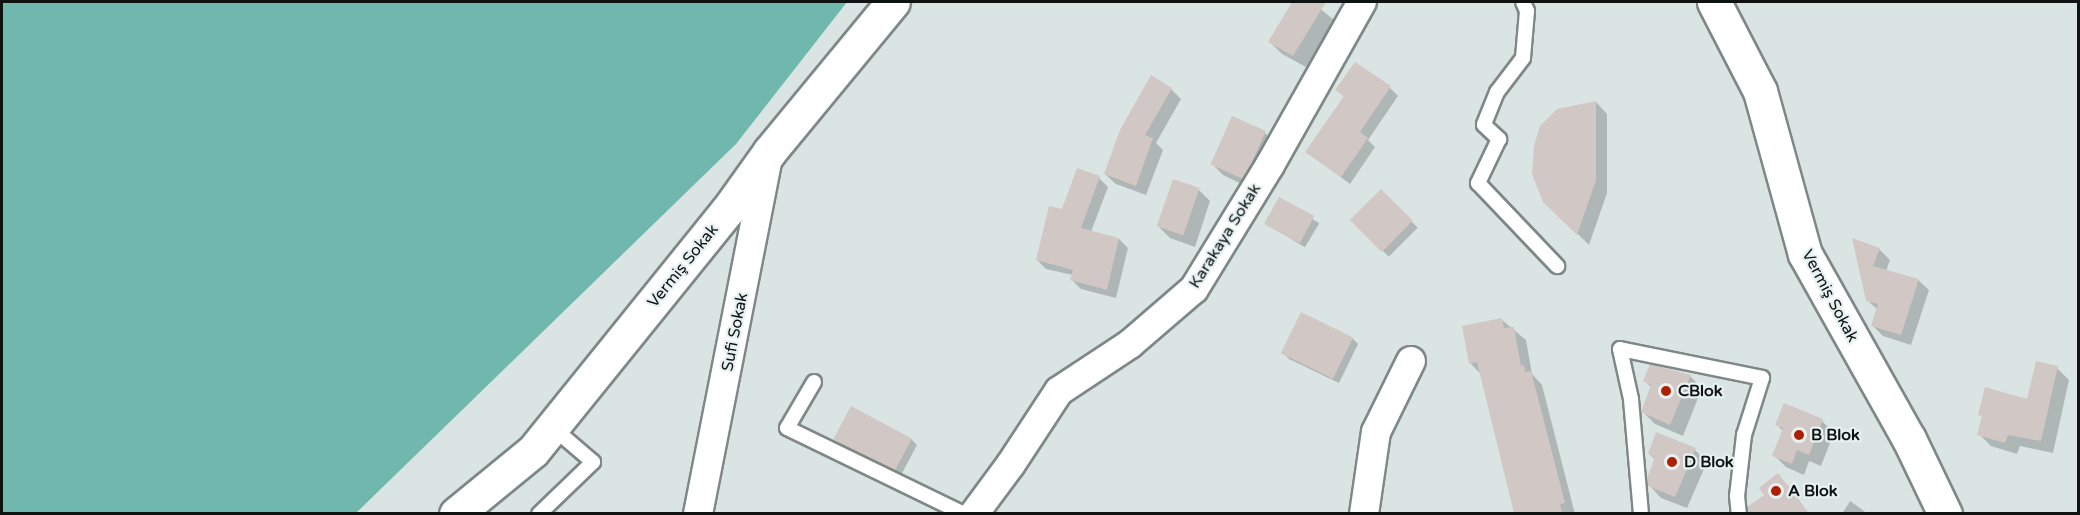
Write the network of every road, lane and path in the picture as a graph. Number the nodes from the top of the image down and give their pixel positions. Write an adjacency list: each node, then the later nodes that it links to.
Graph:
1 (893, 2): 5 (street, Vermiş Sokak)
2 (1362, 2): 14 (street, Karakaya Sokak)
3 (1523, 2): 6 (lane)
4 (1714, 2): 18 (street, Vermiş Sokak)
5 (770, 151): 9 (street, Vermiş Sokak); 12 (street, Sufi Sokak)
6 (1557, 266)
7 (1411, 361): 15 (street)
8 (814, 382): 13 (lane)
9 (552, 427): 10 (street, Vermiş Sokak); 11 (lane)
10 (456, 513)
11 (539, 513)
12 (698, 513)
13 (964, 513)
14 (974, 513)
15 (1364, 513)
16 (1641, 513): 17 (lane)
17 (1739, 513)
18 (1945, 513)

